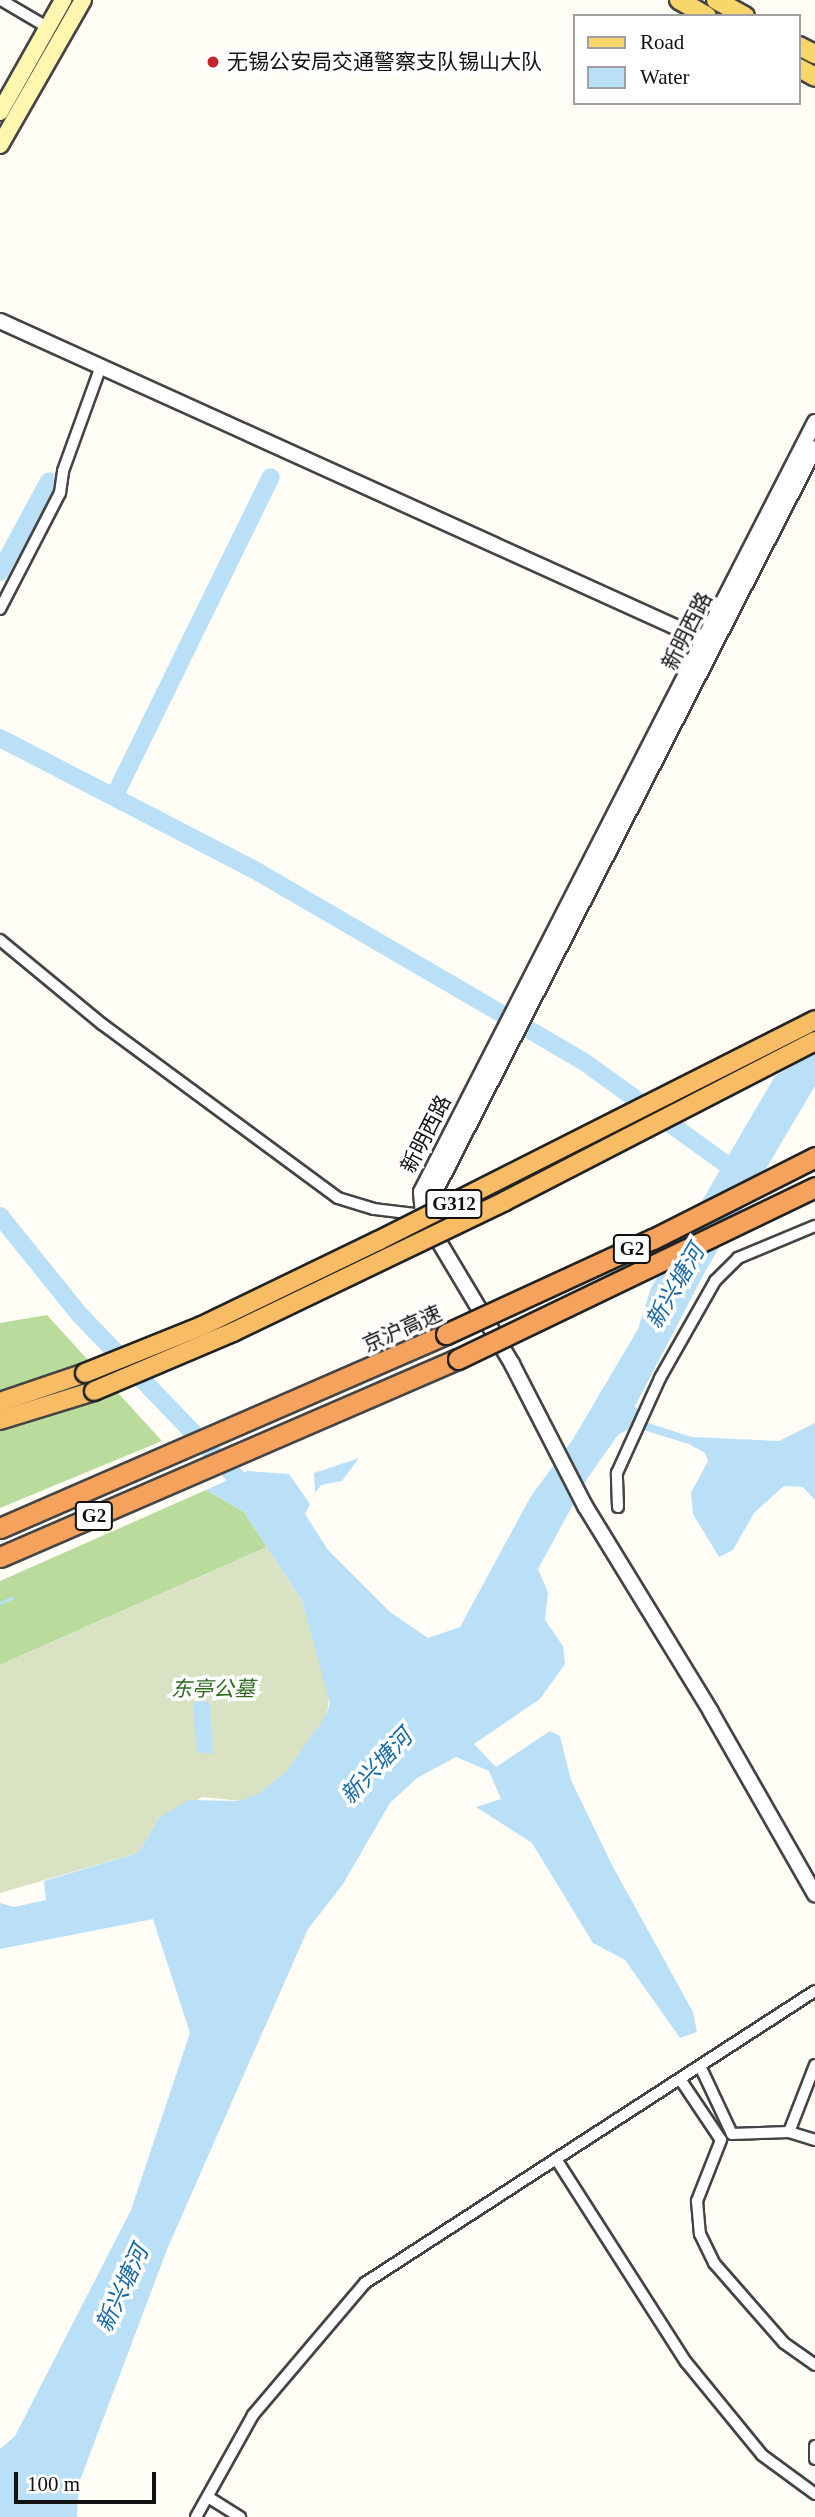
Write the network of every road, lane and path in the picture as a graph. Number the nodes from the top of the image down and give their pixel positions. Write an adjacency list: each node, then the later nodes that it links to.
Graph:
1 (1, 0): 8 (street)
2 (63, 0): 8 (main road)
3 (83, 0): 10 (main road)
4 (679, 0): 6 (main road)
5 (716, 0): 7 (main road)
6 (704, 14)
7 (741, 14)
8 (47, 27): 9 (main road)
9 (2, 103)
10 (0, 145)
11 (0, 321): 12 (street)
12 (101, 366): 15 (street); 16 (street)
13 (815, 422): 16 (street, 新明西路)
14 (815, 448): 16 (street, 新明西路)
15 (0, 609)
16 (711, 644): 22 (street, 新明西路)
17 (0, 940): 22 (street)
18 (815, 1020): 24 (highway, G312, bridge)
19 (815, 1041): 25 (highway, G312, bridge)
20 (815, 1157): 27 (highway, 京沪高速 / G2, bridge)
21 (815, 1187): 28 (highway, G2, bridge)
22 (423, 1214): 29 (street)
23 (815, 1226): 26 (street)
24 (0, 1402)
25 (0, 1420)
26 (618, 1507)
27 (0, 1528)
28 (0, 1557)
29 (815, 1894)
30 (815, 1991): 32 (street)
31 (815, 2065): 34 (street)
32 (700, 2066): 33 (street); 34 (street)
33 (680, 2079): 36 (street); 37 (street)
34 (789, 2132): 35 (street)
35 (815, 2140)
36 (556, 2159): 40 (street); 41 (street)
37 (815, 2364)
38 (815, 2446): 39 (street)
39 (815, 2459)
40 (815, 2494)
41 (208, 2497): 42 (street); 43 (street)
42 (196, 2517)
43 (240, 2517)

